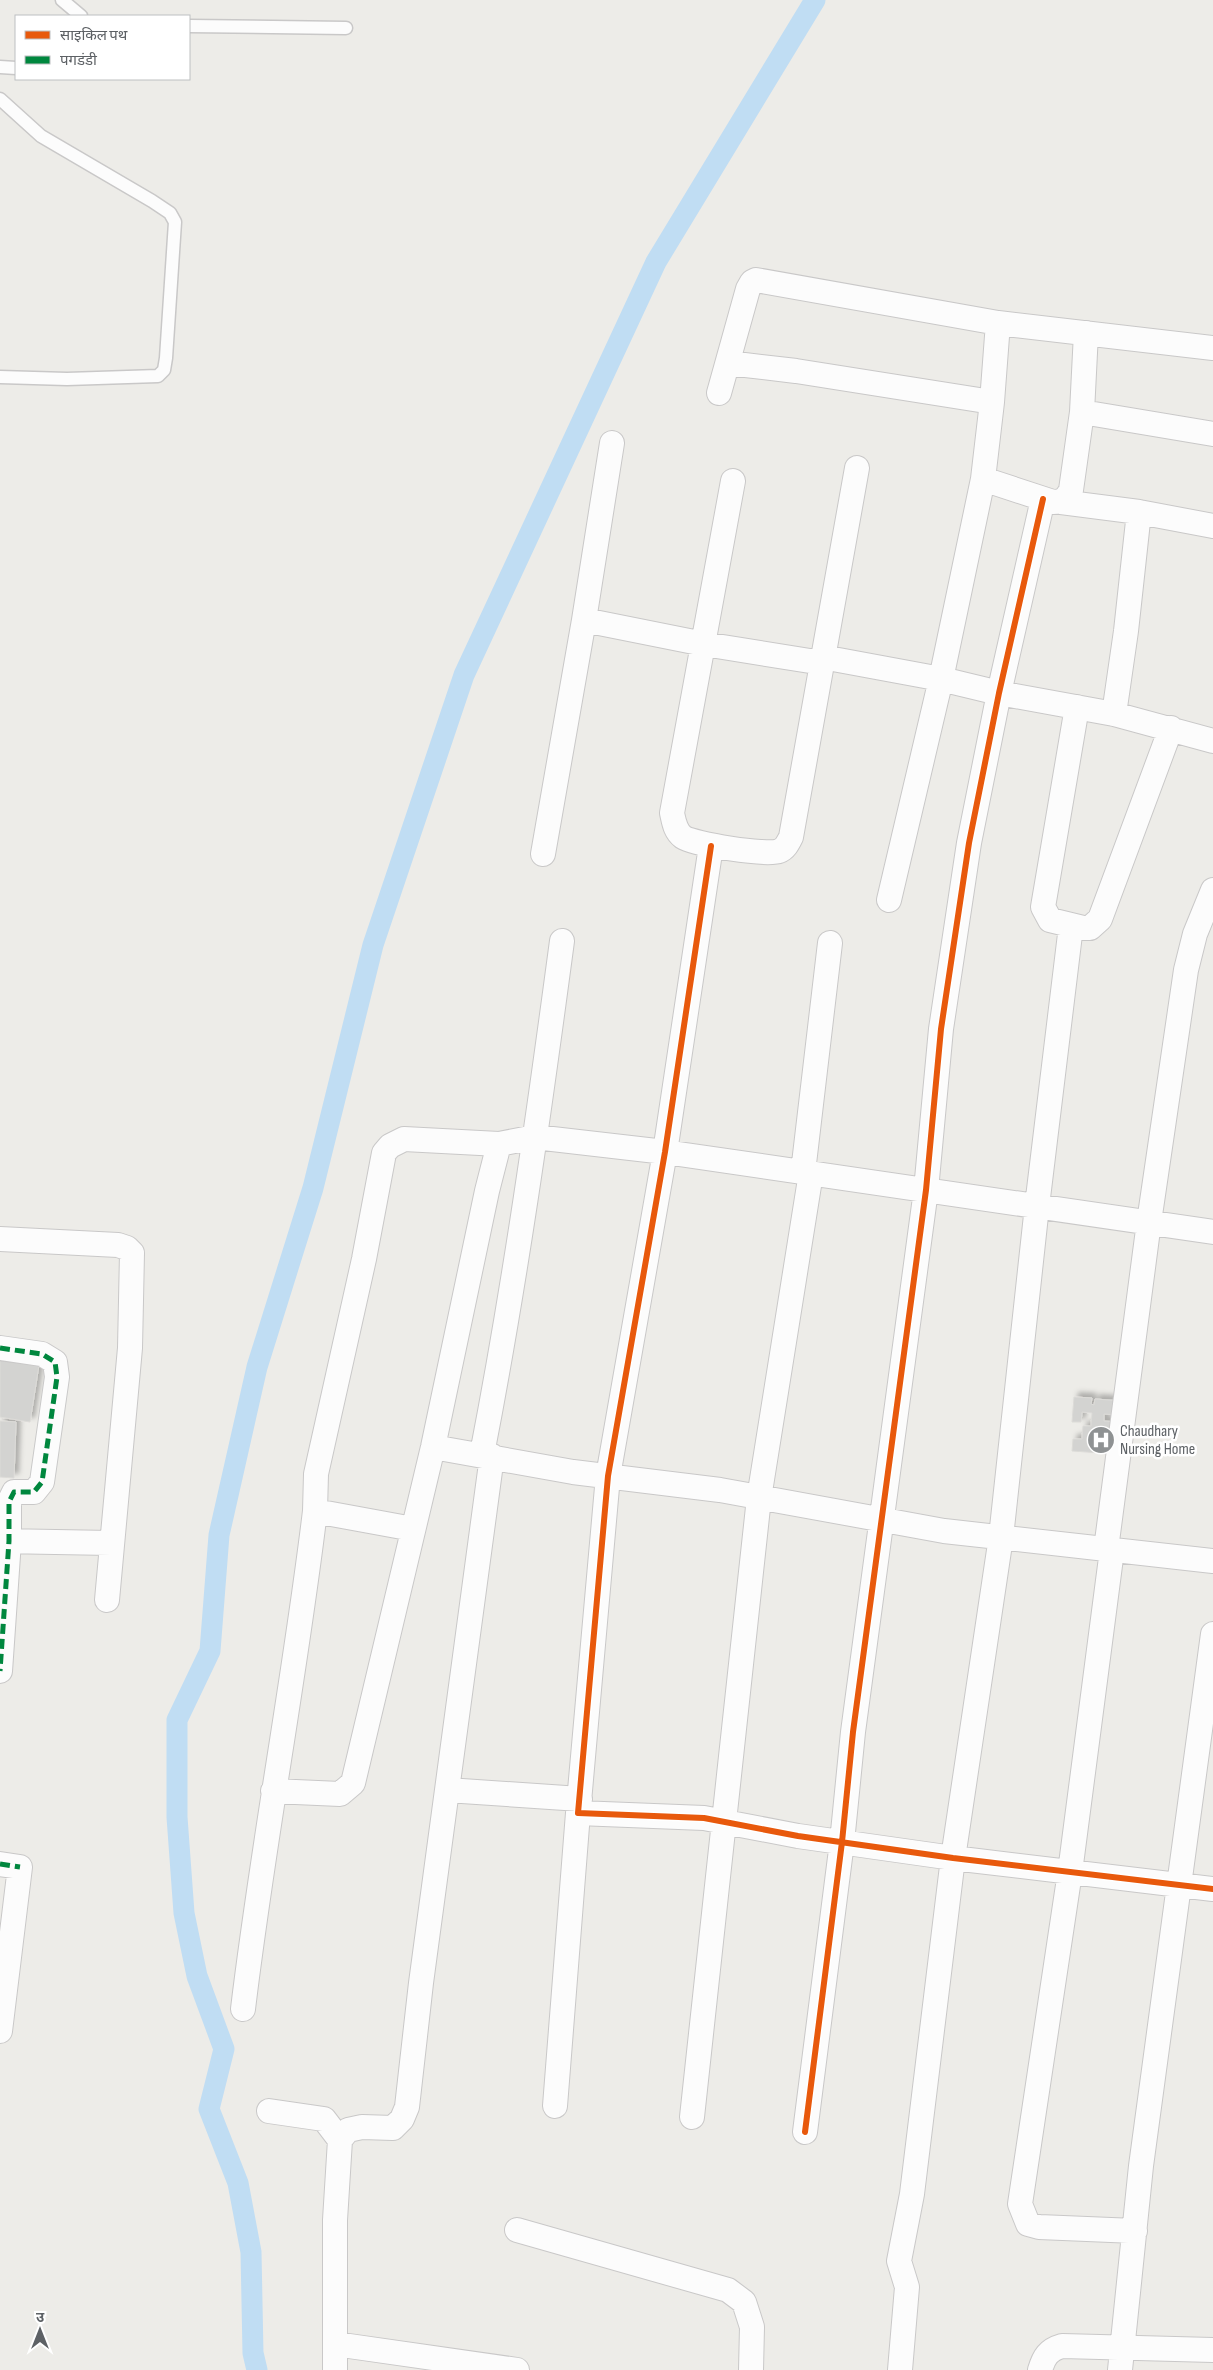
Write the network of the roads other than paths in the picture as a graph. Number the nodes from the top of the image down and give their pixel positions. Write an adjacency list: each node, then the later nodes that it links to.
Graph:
1 (62, 0): 2 (lane)
2 (80, 15)
3 (190, 26): 4 (lane)
4 (346, 28)
5 (0, 67): 6 (lane)
6 (15, 68)
7 (0, 99): 12 (lane)
8 (998, 323): 9 (street); 11 (street); 14 (street)
9 (1086, 333): 10 (street); 15 (street)
10 (1213, 348)
11 (728, 363): 13 (street); 14 (street)
12 (0, 377)
13 (720, 393)
14 (992, 402): 19 (street)
15 (1082, 412): 16 (street); 21 (street)
16 (1213, 434)
17 (612, 442): 24 (street)
18 (857, 468): 26 (street)
19 (983, 480): 21 (street); 27 (street)
20 (733, 481): 25 (street)
21 (1052, 500): 22 (street); 28 (street)
22 (1138, 512): 23 (street); 30 (street)
23 (1213, 526)
24 (584, 620): 25 (street); 34 (street)
25 (704, 644): 26 (street); 33 (street)
26 (823, 659): 27 (street); 33 (street)
27 (941, 679): 28 (street); 36 (street)
28 (999, 693): 29 (street); 44 (street)
29 (1077, 707): 30 (street); 37 (street)
30 (1114, 714): 31 (street)
31 (1171, 728): 32 (street); 37 (street)
32 (1213, 741)
33 (711, 846): 42 (street)
34 (543, 854)
35 (1213, 890): 46 (street)
36 (889, 900)
37 (1071, 926): 45 (street)
38 (562, 941): 40 (street)
39 (830, 943): 43 (street)
40 (535, 1137): 41 (street); 42 (street); 51 (street)
41 (499, 1144): 50 (street); 54 (street)
42 (665, 1152): 43 (street); 52 (street)
43 (807, 1172): 44 (street); 53 (street)
44 (926, 1190): 45 (street); 55 (street)
45 (1037, 1206): 46 (street); 57 (street)
46 (1149, 1222): 47 (street); 60 (street)
47 (1213, 1232)
48 (0, 1239): 59 (street)
49 (0, 1348): 58 (street)
50 (433, 1446): 51 (street); 56 (street)
51 (487, 1455): 52 (street); 65 (street)
52 (608, 1476): 53 (street); 67 (street)
53 (759, 1498): 55 (street); 68 (street)
54 (315, 1511): 56 (street); 66 (street)
55 (881, 1520): 57 (street); 69 (street)
56 (413, 1529): 66 (street)
57 (1001, 1537): 60 (street); 70 (street)
58 (5, 1541): 59 (street); 64 (street)
59 (111, 1543): 62 (street)
60 (1109, 1549): 61 (street); 72 (street)
61 (1213, 1561)
62 (107, 1600)
63 (1213, 1634): 73 (street)
64 (0, 1671)
65 (447, 1790): 67 (street); 81 (street)
66 (273, 1791): 75 (street)
67 (579, 1806): 68 (street); 77 (street)
68 (725, 1822): 69 (street); 79 (street)
69 (842, 1842): 70 (street); 80 (street)
70 (953, 1858): 72 (street); 87 (street)
71 (0, 1864): 76 (street)
72 (1070, 1872): 73 (street); 83 (street)
73 (1179, 1886): 74 (street); 83 (street)
74 (1213, 1889)
75 (243, 2009)
76 (0, 2031)
77 (554, 2106)
78 (270, 2111): 81 (street)
79 (692, 2117)
80 (805, 2132)
81 (340, 2140): 84 (street)
82 (517, 2230): 90 (street)
83 (1135, 2231): 86 (street)
84 (335, 2344): 88 (street); 89 (street)
85 (1213, 2350): 86 (street)
86 (1122, 2359): 91 (street)
87 (906, 2365)
88 (334, 2370)
89 (518, 2370)
90 (751, 2370)
91 (1040, 2370)

